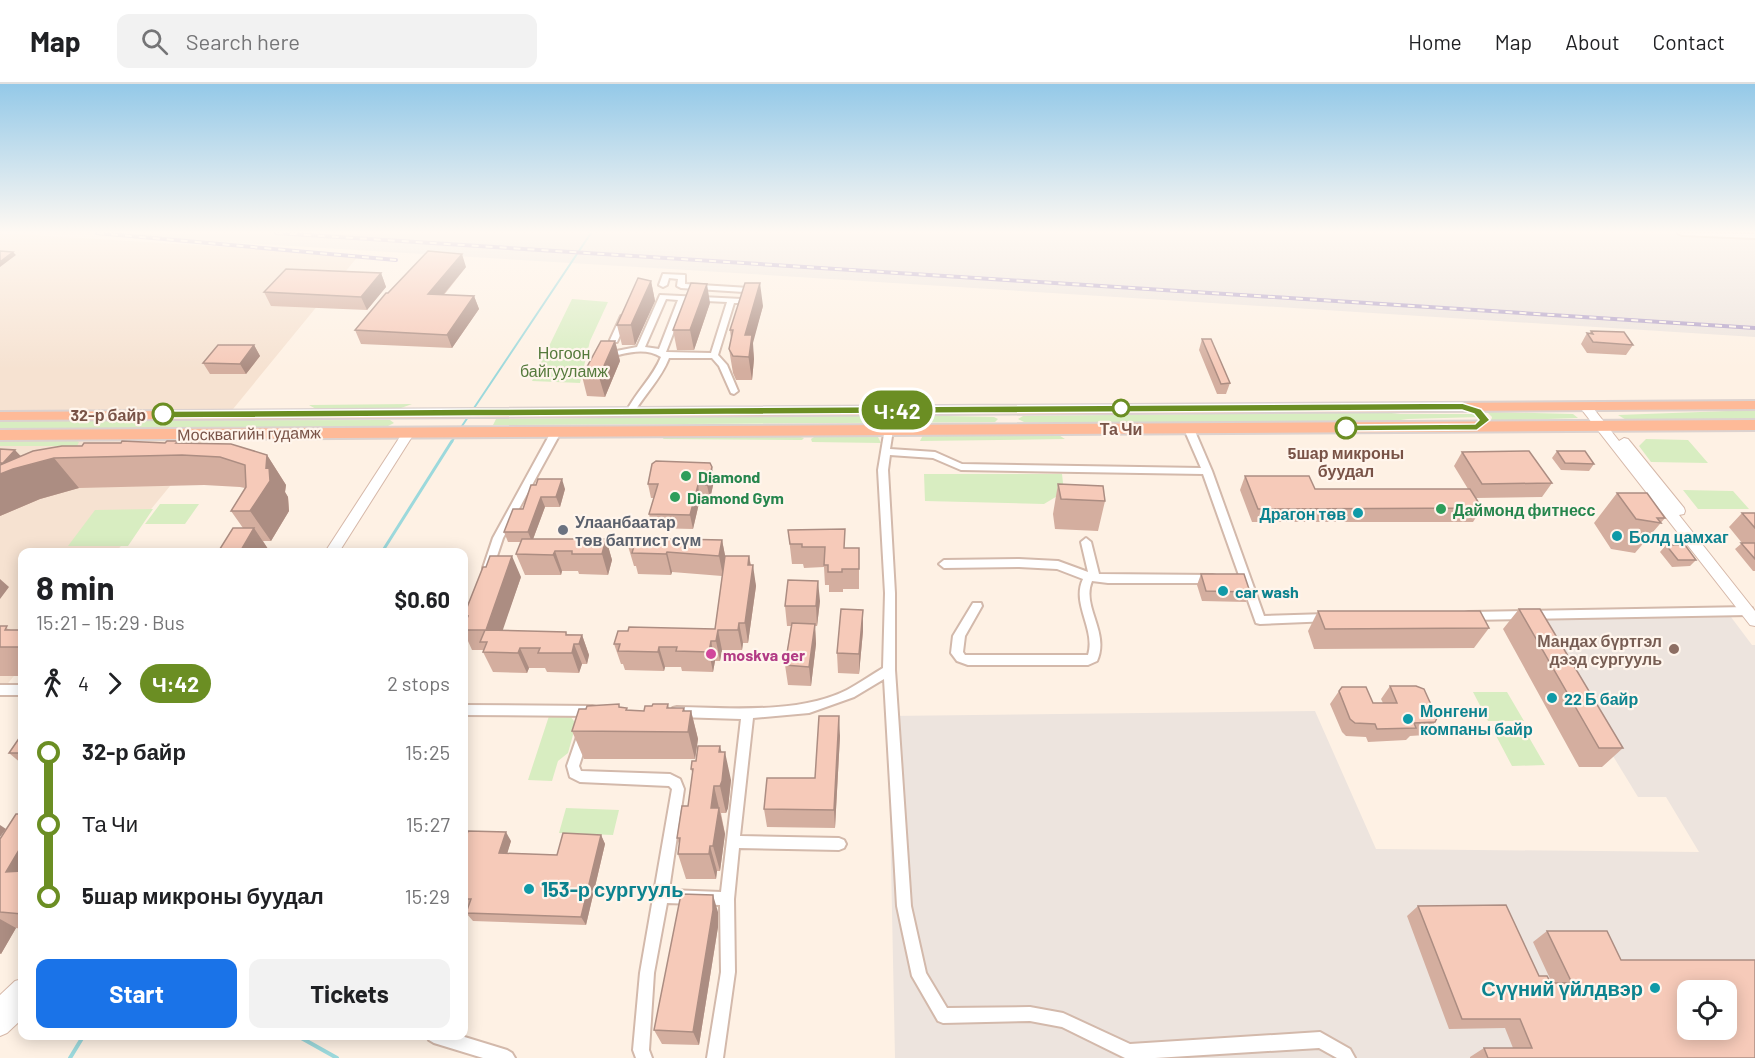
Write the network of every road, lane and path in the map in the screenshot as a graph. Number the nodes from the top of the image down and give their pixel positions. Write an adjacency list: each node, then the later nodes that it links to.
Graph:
1 (667, 278): 3 (street)
2 (682, 278): 4 (street)
3 (663, 285)
4 (681, 286): 7 (street); 8 (street)
5 (650, 294): 6 (street)
6 (663, 297): 7 (street); 11 (street)
7 (679, 298): 8 (street); 12 (street)
8 (731, 301): 13 (street)
9 (628, 307): 10 (street)
10 (614, 340)
11 (640, 349): 12 (street); 14 (street)
12 (664, 354): 13 (street); 20 (street)
13 (714, 355): 15 (street)
14 (596, 363)
15 (734, 391)
16 (1755, 405): 18 (highway, Москвагийн гудамж)
17 (1462, 406): 18 (highway, Москвагийн гудамж); 19 (highway, Москвагийн гудамж); 24 (highway)
18 (1590, 407): 23 (main road)
19 (1007, 409): 20 (highway, Москвагийн гудамж); 25 (highway)
20 (630, 412): 21 (highway, Москвагийн гудамж)
21 (0, 416)
22 (1755, 425): 23 (highway, Москвагийн гудамж)
23 (1606, 426): 24 (highway, Москвагийн гудамж); 40 (main road)
24 (1477, 427): 26 (highway, Москвагийн гудамж)
25 (1011, 429): 26 (highway, Москвагийн гудамж); 27 (highway, Москвагийн гудамж)
26 (1189, 429): 32 (street)
27 (888, 430): 29 (highway, Москвагийн гудамж); 31 (street)
28 (409, 432): 29 (highway, Москвагийн гудамж); 30 (highway, Москвагийн гудамж); 34 (main road)
29 (556, 432): 38 (street)
30 (0, 435)
31 (886, 452): 32 (street); 43 (street)
32 (1207, 471): 37 (street)
33 (1086, 542): 36 (street)
34 (335, 548)
35 (944, 564): 36 (street)
36 (1091, 577): 37 (street); 39 (street)
37 (1235, 578): 42 (street)
38 (483, 580)
39 (977, 606)
40 (1753, 613): 41 (street)
41 (1461, 616)
42 (1339, 618)
43 (889, 670): 48 (street); 61 (street)
44 (0, 690): 45 (street)
45 (18, 690)
46 (468, 710): 51 (street)
47 (670, 712): 48 (street)
48 (748, 714): 49 (street)
49 (733, 842): 50 (street); 52 (street)
50 (839, 844)
51 (661, 896): 52 (street); 59 (street)
52 (727, 899): 60 (street)
53 (18, 992): 54 (main road)
54 (0, 1008)
55 (18, 1010): 56 (main road)
56 (0, 1026)
57 (450, 1040): 58 (street)
58 (507, 1058)
59 (644, 1058)
60 (715, 1058)
61 (1347, 1058)

